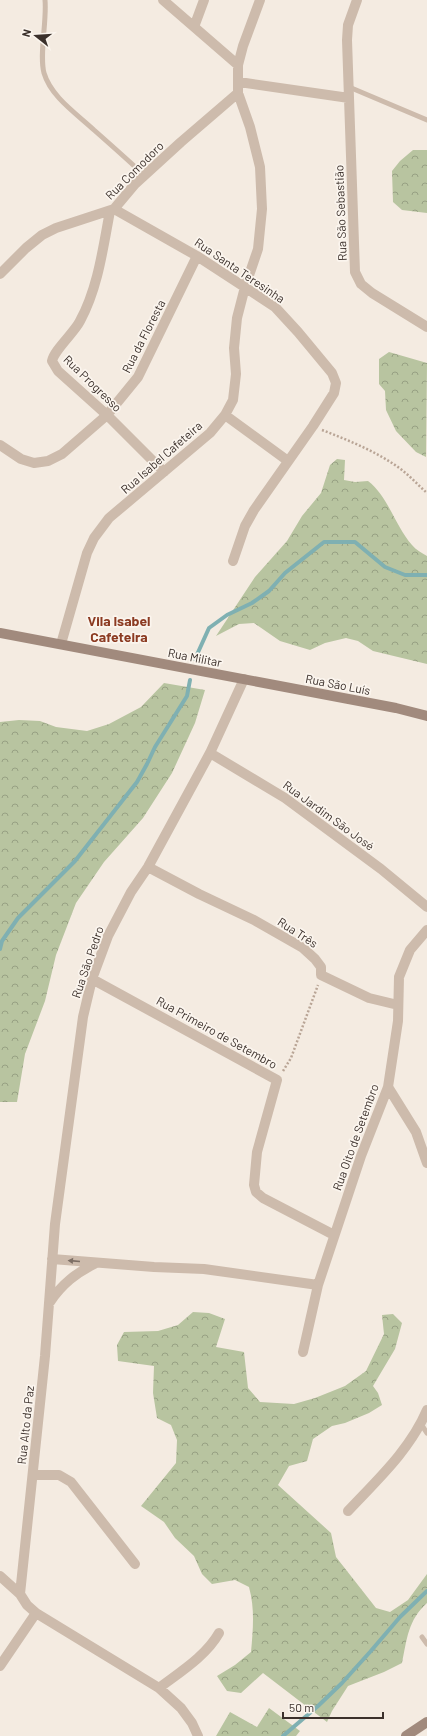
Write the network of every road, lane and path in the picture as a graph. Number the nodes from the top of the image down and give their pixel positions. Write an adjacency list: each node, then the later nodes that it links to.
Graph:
1 (45, 0): 13 (lane)
2 (163, 0): 6 (street)
3 (204, 0): 6 (street)
4 (260, 0): 7 (street, Rua Isabel Cafeteira)
5 (357, 0): 9 (street, Rua São Sebastião)
6 (194, 27): 7 (street)
7 (238, 65): 8 (street, Rua Isabel Cafeteira)
8 (239, 82): 10 (street, Rua Isabel Cafeteira); 11 (street)
9 (348, 86): 11 (street, Rua São Sebastião); 12 (lane)
10 (238, 93): 13 (street, Rua Comodoro); 17 (street, Rua Isabel Cafeteira)
11 (349, 98): 18 (street, Rua São Sebastião)
12 (427, 120)
13 (144, 175): 14 (street, Rua Comodoro)
14 (112, 210): 15 (street, Rua Santa Teresinha); 16 (street, Rua Comodoro); 19 (street, Rua Progresso)
15 (197, 256): 17 (street, Rua Santa Teresinha); 19 (street, Rua da Floresta)
16 (0, 274)
17 (245, 287): 20 (street, Rua Isabel Cafeteira); 21 (street, Rua Santa Teresinha)
18 (427, 327)
19 (107, 414): 22 (street, Rua da Floresta); 24 (street, Rua Progresso)
20 (225, 415): 23 (street); 24 (street, Rua Isabel Cafeteira)
21 (312, 426): 23 (street, Rua Santa Teresinha); 25 (path)
22 (0, 445)
23 (288, 461): 26 (street, Rua Santa Teresinha)
24 (164, 472): 28 (street, Rua Isabel Cafeteira)
25 (427, 493)
26 (233, 561)
27 (0, 633): 28 (street, Rua Militar)
28 (61, 644): 29 (street, Rua Militar)
29 (244, 680): 30 (street, Rua São Luís); 31 (street, Rua São Pedro)
30 (427, 716)
31 (210, 753): 32 (street, Rua São Pedro); 33 (street, Rua Jardim São José)
32 (148, 867): 35 (street, Rua Três); 36 (street, Rua São Pedro)
33 (427, 907)
34 (427, 930): 37 (street, Rua Oito de Setembro)
35 (321, 975): 37 (street); 38 (path)
36 (92, 979): 38 (street, Rua Primeiro de Setembro); 42 (street, Rua São Pedro)
37 (398, 1005): 39 (street, Rua Oito de Setembro)
38 (277, 1080): 41 (street, Rua Primeiro de Setembro)
39 (388, 1087): 40 (street); 41 (street, Rua Oito de Setembro)
40 (427, 1163)
41 (334, 1235): 46 (street, Rua Oito de Setembro)
42 (52, 1259): 43 (street, one-way to 42); 44 (street, Rua Alto da Paz)
43 (96, 1263): 45 (street); 46 (street)
44 (51, 1278): 45 (street); 47 (street, Rua Alto da Paz)
45 (66, 1282): 47 (street)
46 (318, 1285): 48 (street, Rua Oito de Setembro)
47 (49, 1304): 51 (street, Rua Alto da Paz)
48 (303, 1352)
49 (427, 1410): 50 (street)
50 (424, 1428): 52 (street)
51 (33, 1475): 53 (street); 55 (street, Rua Alto da Paz)
52 (348, 1511)
53 (135, 1564)
54 (0, 1576): 55 (street)
55 (20, 1594): 56 (street)
56 (36, 1613): 60 (street); 61 (street)
57 (219, 1633): 61 (street)
58 (422, 1637): 59 (lane)
59 (427, 1644)
60 (0, 1666)
61 (159, 1688): 63 (street)
62 (427, 1722): 64 (street)
63 (198, 1736)
64 (406, 1736)

